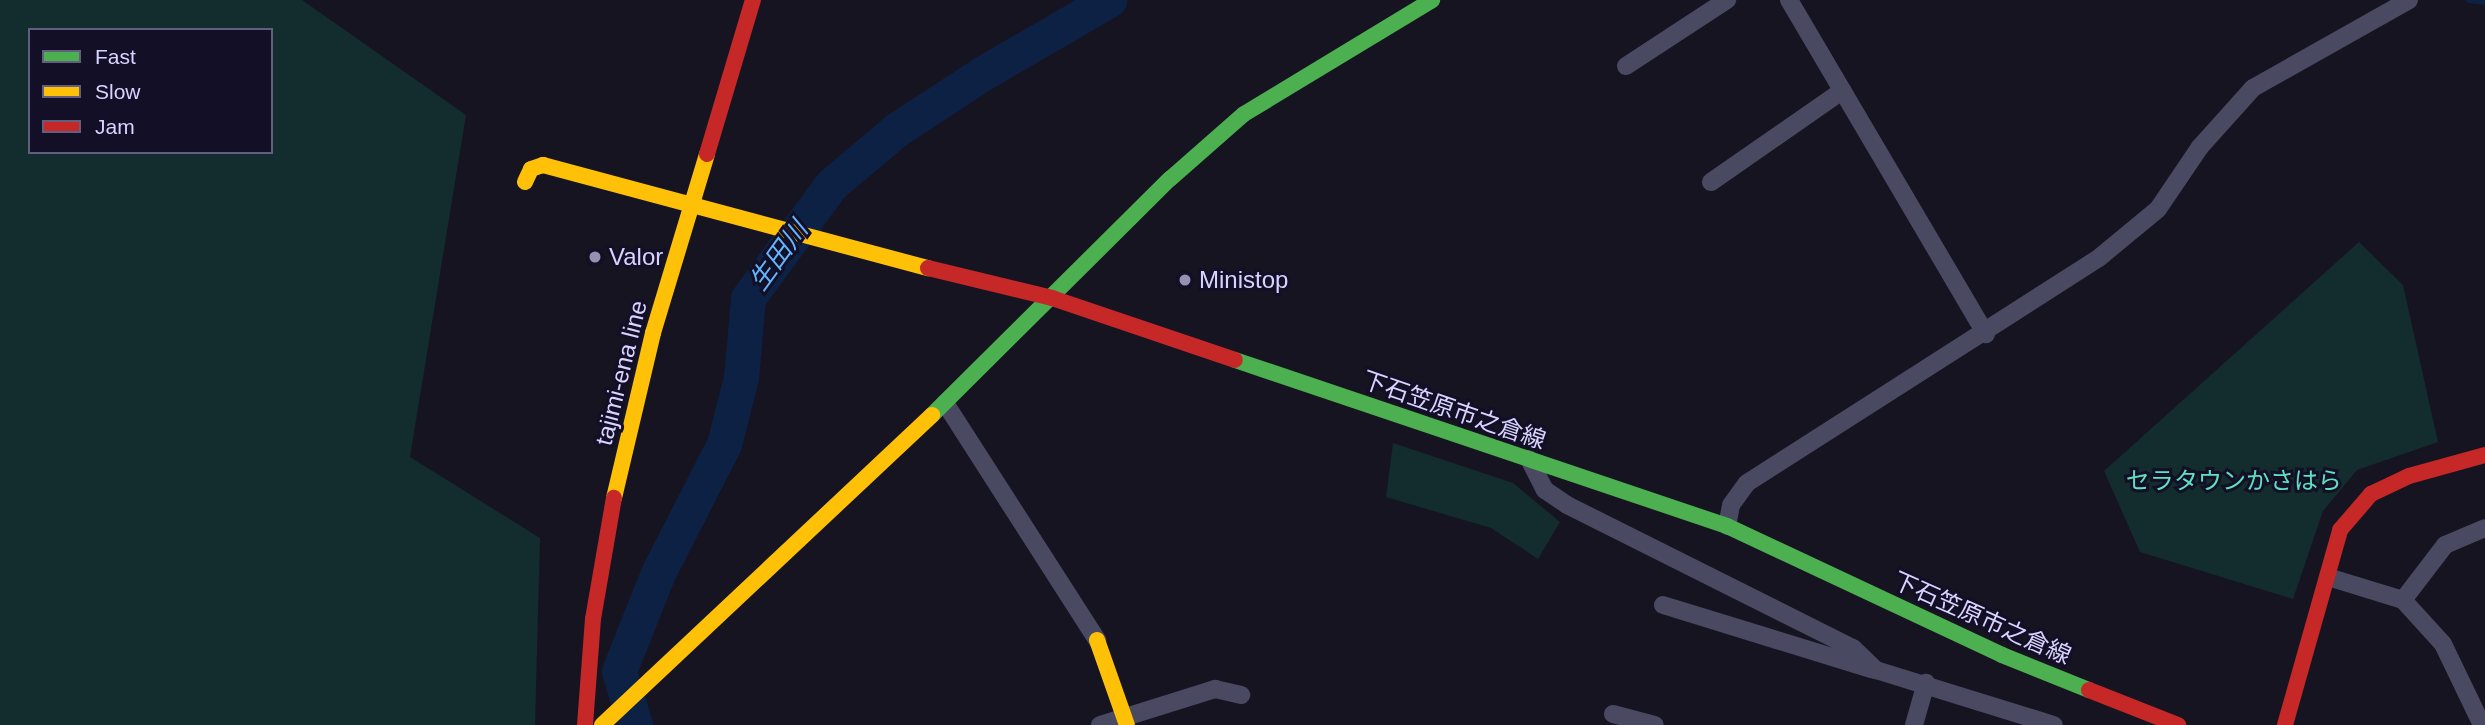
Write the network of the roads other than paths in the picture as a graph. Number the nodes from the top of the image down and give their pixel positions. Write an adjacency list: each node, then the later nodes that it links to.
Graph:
1 (753, 0): 10 (main road, tajimi-ena line)
2 (1432, 0): 11 (main road)
3 (1727, 0): 6 (street)
4 (1789, 0): 7 (street)
5 (2409, 0): 12 (street)
6 (1626, 66)
7 (1842, 91): 9 (street); 12 (street)
8 (525, 181): 10 (main road, 下石笠原市之倉線)
9 (1711, 182)
10 (690, 206): 11 (main road, 下石笠原市之倉線); 28 (main road, tajimi-ena line)
11 (1052, 298): 13 (main road); 15 (main road, 下石笠原市之倉線)
12 (1986, 334): 16 (street)
13 (944, 403): 21 (street); 27 (main road)
14 (2485, 455): 18 (main road)
15 (1529, 459): 16 (main road, 下石笠原市之倉線); 22 (street)
16 (1727, 526): 33 (main road, 下石笠原市之倉線)
17 (2485, 528): 19 (street)
18 (2328, 578): 19 (street); 34 (main road)
19 (2403, 600): 35 (street)
20 (1663, 605): 22 (street)
21 (1097, 640): 26 (main road)
22 (1876, 670): 23 (street)
23 (1926, 683): 31 (street); 32 (street)
24 (1241, 695): 26 (street)
25 (1613, 714): 30 (street)
26 (1126, 721): 29 (street)
27 (606, 722)
28 (584, 725)
29 (1100, 725)
30 (1655, 725)
31 (1914, 725)
32 (2054, 725)
33 (2178, 725)
34 (2285, 725)
35 (2483, 725)

